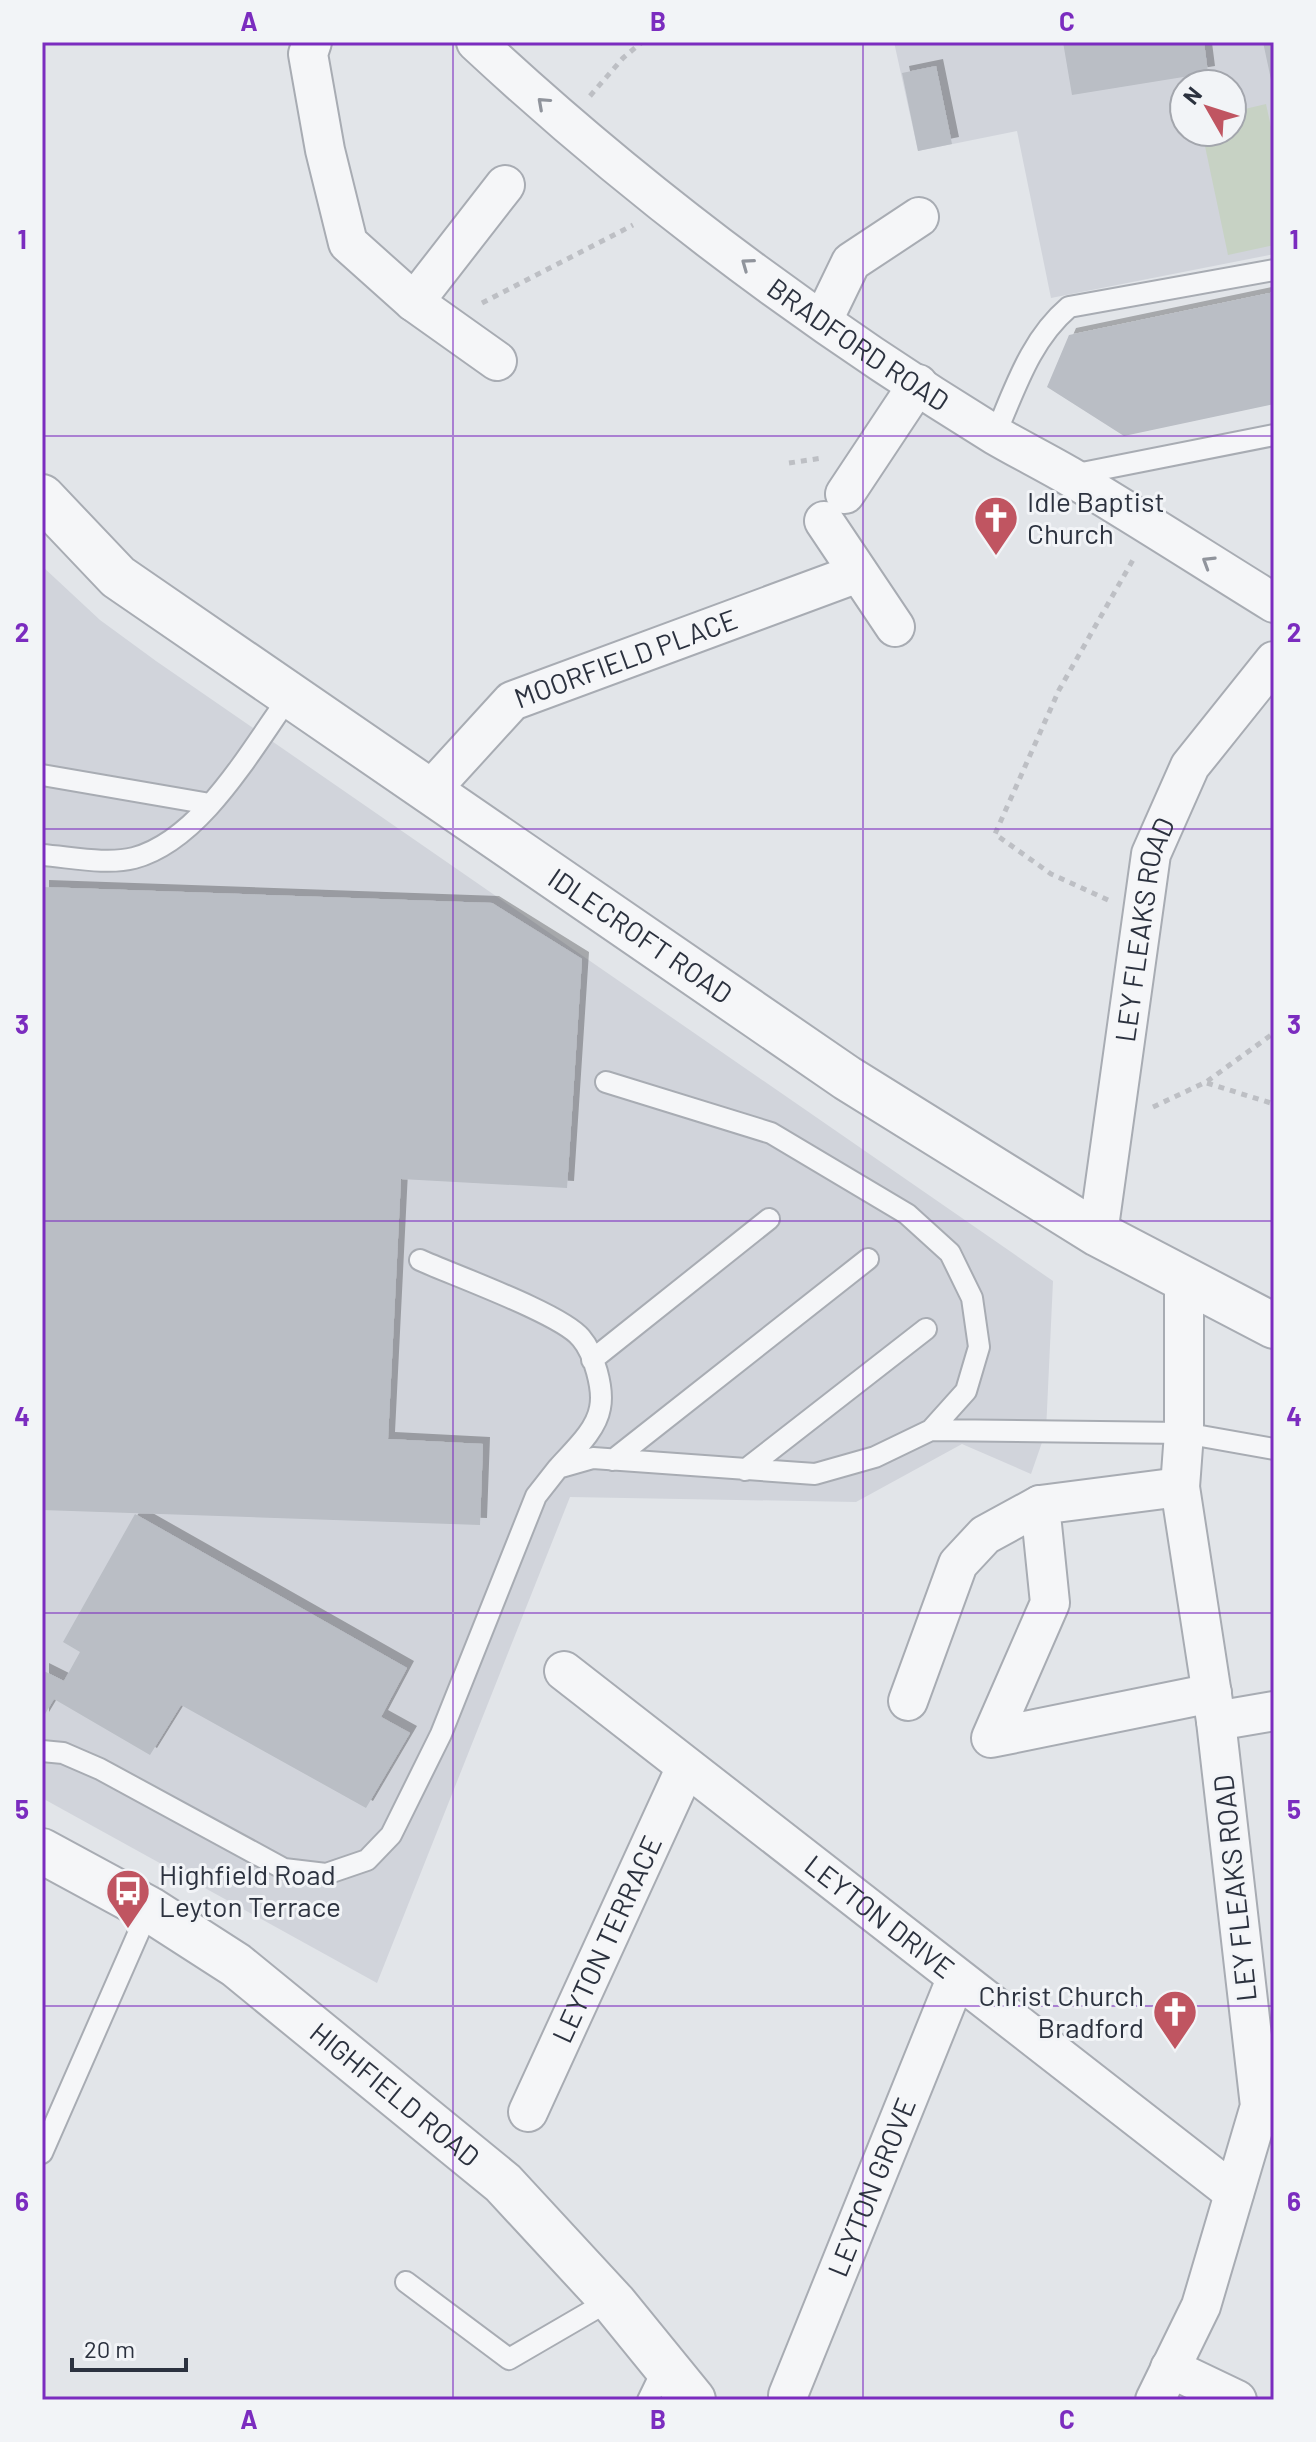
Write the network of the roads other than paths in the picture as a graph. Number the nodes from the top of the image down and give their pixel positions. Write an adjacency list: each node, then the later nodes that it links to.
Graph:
1 (312, 42): 6 (street)
2 (476, 42): 7 (street, BRADFORD ROAD, one-way to 2)
3 (505, 185): 6 (street)
4 (919, 217): 7 (street)
5 (1274, 270): 10 (lane)
6 (429, 312): 8 (street)
7 (823, 320): 9 (street, BRADFORD ROAD)
8 (497, 361)
9 (918, 384): 10 (street, BRADFORD ROAD); 14 (street)
10 (995, 435): 12 (street, BRADFORD ROAD)
11 (1274, 435): 12 (lane)
12 (1068, 475): 15 (street, BRADFORD ROAD, one-way to 12)
13 (42, 497): 18 (street, IDLECROFT ROAD)
14 (858, 573): 16 (street); 20 (street, MOORFIELD PLACE)
15 (1274, 603)
16 (895, 627)
17 (1274, 661): 25 (street, LEY FLEAKS ROAD)
18 (289, 697): 20 (street, IDLECROFT ROAD); 21 (lane)
19 (42, 775): 21 (lane)
20 (428, 793): 25 (street, IDLECROFT ROAD)
21 (210, 804): 22 (lane)
22 (42, 855)
23 (606, 1082): 32 (lane)
24 (769, 1219): 31 (lane)
25 (1098, 1234): 28 (street, IDLECROFT ROAD)
26 (868, 1259): 35 (lane)
27 (420, 1260): 31 (lane)
28 (1184, 1278): 29 (street, IDLECROFT ROAD); 33 (street, LEY FLEAKS ROAD)
29 (1274, 1326)
30 (926, 1329): 37 (lane)
31 (592, 1360): 36 (lane)
32 (931, 1430): 33 (lane); 37 (lane)
33 (1184, 1433): 34 (lane); 38 (street, LEY FLEAKS ROAD)
34 (1274, 1449)
35 (613, 1460): 36 (lane); 37 (lane)
36 (558, 1468): 44 (lane)
37 (745, 1470)
38 (1180, 1487): 39 (street); 42 (street, LEY FLEAKS ROAD)
39 (1040, 1505): 41 (street); 42 (street)
40 (564, 1671): 45 (street, LEYTON DRIVE)
41 (908, 1701)
42 (1214, 1707): 43 (street); 49 (street, LEY FLEAKS ROAD)
43 (1274, 1711)
44 (42, 1751)
45 (686, 1767): 48 (street, LEYTON DRIVE); 50 (street, LEYTON TERRACE)
46 (42, 1851): 47 (street, HIGHFIELD ROAD)
47 (149, 1909): 51 (lane); 54 (street, HIGHFIELD ROAD)
48 (956, 1979): 52 (street, LEYTON DRIVE); 57 (street, LEYTON GROVE)
49 (1267, 2105): 52 (street, LEY FLEAKS ROAD)
50 (528, 2112)
51 (42, 2153)
52 (1234, 2193): 56 (street, LEY FLEAKS ROAD)
53 (406, 2282): 54 (lane)
54 (614, 2303): 55 (street, HIGHFIELD ROAD)
55 (656, 2383): 58 (street, HIGHFIELD ROAD)
56 (1163, 2384): 59 (street)
57 (788, 2395)
58 (693, 2400)
59 (1237, 2400)

